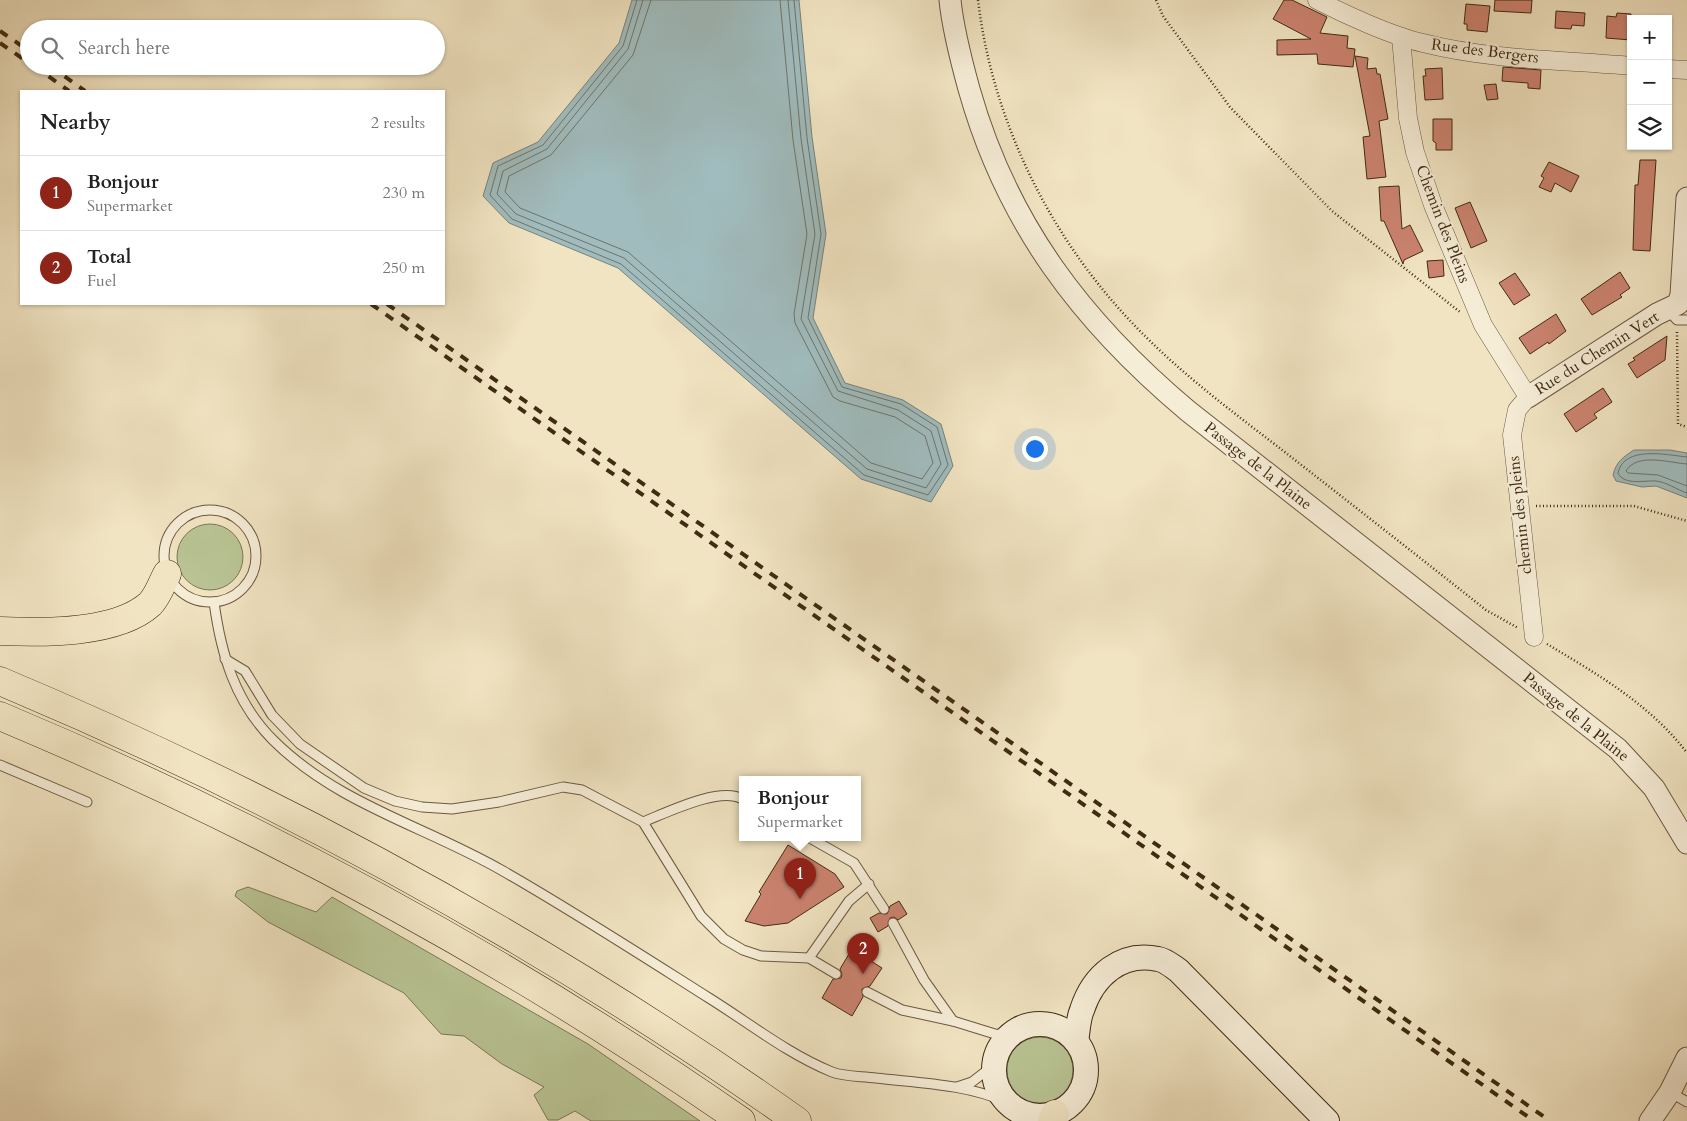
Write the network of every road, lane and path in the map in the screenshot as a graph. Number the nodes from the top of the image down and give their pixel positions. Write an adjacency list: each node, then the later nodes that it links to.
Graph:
1 (950, 0): 30 (street, Passage de la Plaine)
2 (978, 0): 20 (path)
3 (1156, 0): 12 (path)
4 (1317, 0): 5 (street, Rue des Bergers)
5 (1402, 37): 6 (street, Rue des Bergers); 12 (street, Chemin des Pleins)
6 (1627, 66)
7 (1672, 69): 8 (street)
8 (1687, 70)
9 (1687, 198): 10 (street, Rue du Chemin Vert)
10 (1672, 314): 11 (lane); 13 (street, Rue du Chemin Vert); 14 (path)
11 (1687, 320)
12 (1483, 325): 13 (street, Chemin des Pleins)
13 (1528, 397): 15 (street, chemin des pleins)
14 (1687, 427)
15 (1519, 506): 16 (path); 20 (street, chemin des pleins)
16 (1687, 521)
17 (167, 574): 18 (lane); 18 (lane); 19 (highway)
18 (214, 602): 21 (lane)
19 (0, 631)
20 (1534, 637): 24 (path)
21 (224, 659): 28 (lane); 42 (lane)
22 (0, 681): 47 (highway)
23 (0, 716): 46 (highway)
24 (1687, 753)
25 (0, 766): 27 (lane)
26 (739, 797): 28 (lane)
27 (87, 802)
28 (643, 822): 34 (lane)
29 (815, 841): 31 (lane)
30 (1687, 843)
31 (870, 884): 32 (lane); 34 (lane)
32 (884, 910)
33 (893, 923): 37 (lane)
34 (809, 958): 35 (lane)
35 (836, 974)
36 (866, 992): 37 (lane)
37 (953, 1021): 38 (lane)
38 (1010, 1035): 39 (main road); 41 (main road)
39 (1076, 1041): 45 (main road); 48 (main road)
40 (1687, 1058): 43 (street)
41 (994, 1065): 42 (lane); 44 (main road)
42 (957, 1088): 44 (lane)
43 (1678, 1097): 49 (street)
44 (1006, 1102): 45 (main road)
45 (1054, 1117)
46 (742, 1121)
47 (797, 1121)
48 (1327, 1121)
49 (1650, 1121)

